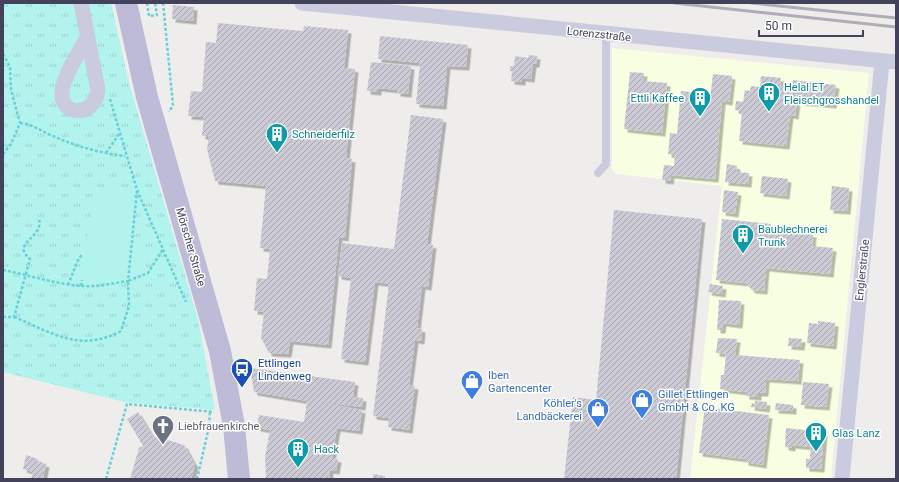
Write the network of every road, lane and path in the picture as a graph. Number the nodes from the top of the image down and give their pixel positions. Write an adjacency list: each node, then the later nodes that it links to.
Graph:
1 (81, 3): 8 (street)
2 (147, 3): 3 (path)
3 (155, 3)
4 (163, 3): 12 (path)
5 (302, 3): 7 (street, Lorenzstraße)
6 (127, 11): 36 (main road, Mörscher Straße)
7 (606, 34): 10 (street, Lorenzstraße); 18 (lane)
8 (87, 38)
9 (3, 54): 13 (path)
10 (889, 62): 37 (street, Englerstraße)
11 (110, 97): 14 (path)
12 (168, 115)
13 (20, 123): 15 (path); 16 (path)
14 (119, 134): 15 (path); 17 (path)
15 (106, 153): 17 (path)
16 (3, 154)
17 (125, 156): 19 (path)
18 (598, 173)
19 (137, 190): 21 (path); 26 (path)
20 (39, 219): 24 (path)
21 (163, 249): 26 (path); 29 (path)
22 (84, 254): 27 (path)
23 (3, 270): 24 (path)
24 (26, 274): 27 (path); 31 (path)
25 (82, 280): 28 (path)
26 (128, 281): 28 (path); 31 (path)
27 (68, 285): 28 (path)
28 (81, 286)
29 (188, 306)
30 (3, 317): 31 (path)
31 (14, 317)
32 (210, 411): 33 (path); 34 (path); 35 (path)
33 (218, 412)
34 (106, 479)
35 (197, 479)
36 (239, 479)
37 (842, 479)

